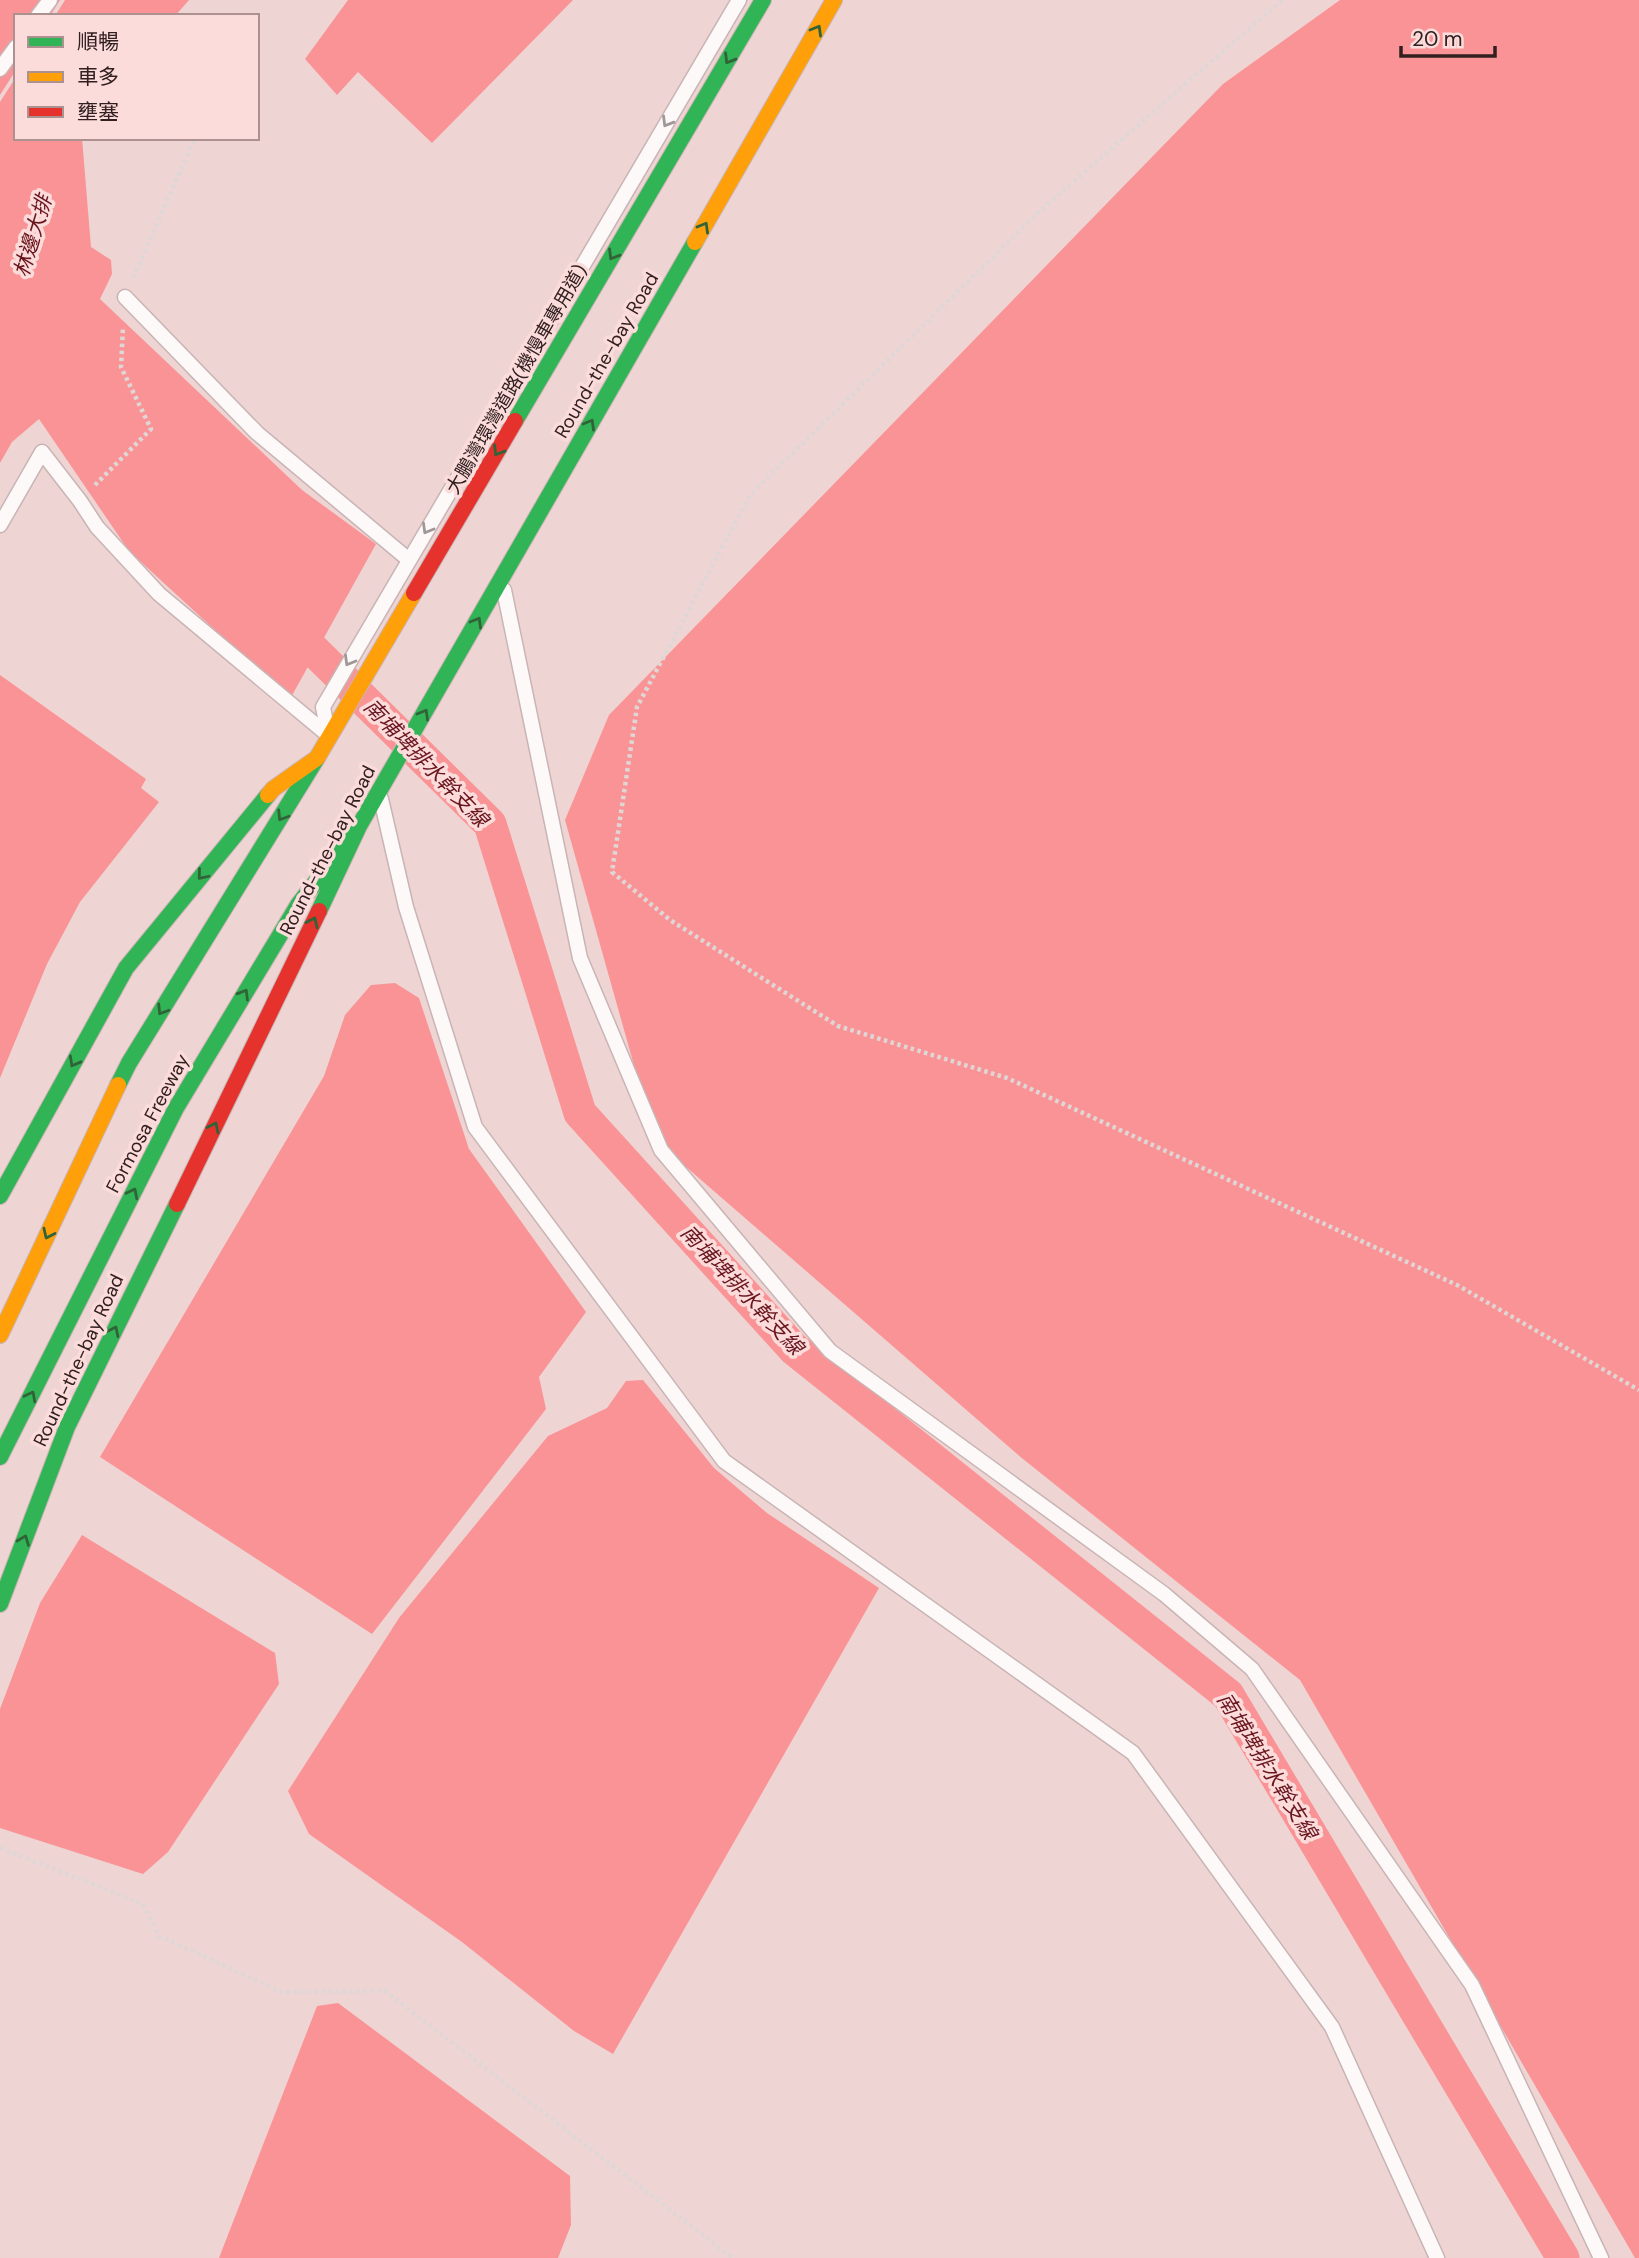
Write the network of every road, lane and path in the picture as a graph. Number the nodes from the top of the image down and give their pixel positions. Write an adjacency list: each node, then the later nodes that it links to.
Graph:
1 (739, 0): 9 (lane, 大鵬灣環灣道路(機慢車專用道), one-way to 9)
2 (763, 0): 11 (main road, one-way to 11)
3 (834, 0): 10 (main road, Round-the-bay Road, one-way to 3)
4 (1282, 0): 17 (path)
5 (14, 50): 6 (lane)
6 (0, 69)
7 (125, 297): 9 (lane)
8 (0, 525): 11 (lane)
9 (409, 560): 11 (lane, 大鵬灣環灣道路(機慢車專用道), one-way to 11)
10 (501, 579): 13 (main road, Round-the-bay Road, one-way to 10); 23 (lane)
11 (329, 735): 12 (main road)
12 (315, 759): 15 (main road, one-way to 15); 16 (main road, Formosa Freeway, one-way to 16)
13 (380, 790): 14 (main road, Round-the-bay Road); 22 (lane)
14 (359, 826): 18 (main road, Formosa Freeway, one-way to 14); 19 (main road, Round-the-bay Road, one-way to 14)
15 (0, 1196)
16 (0, 1335)
17 (1639, 1390)
18 (0, 1457)
19 (0, 1604)
20 (0, 1848): 21 (path)
21 (733, 2258)
22 (1437, 2258)
23 (1601, 2258)

